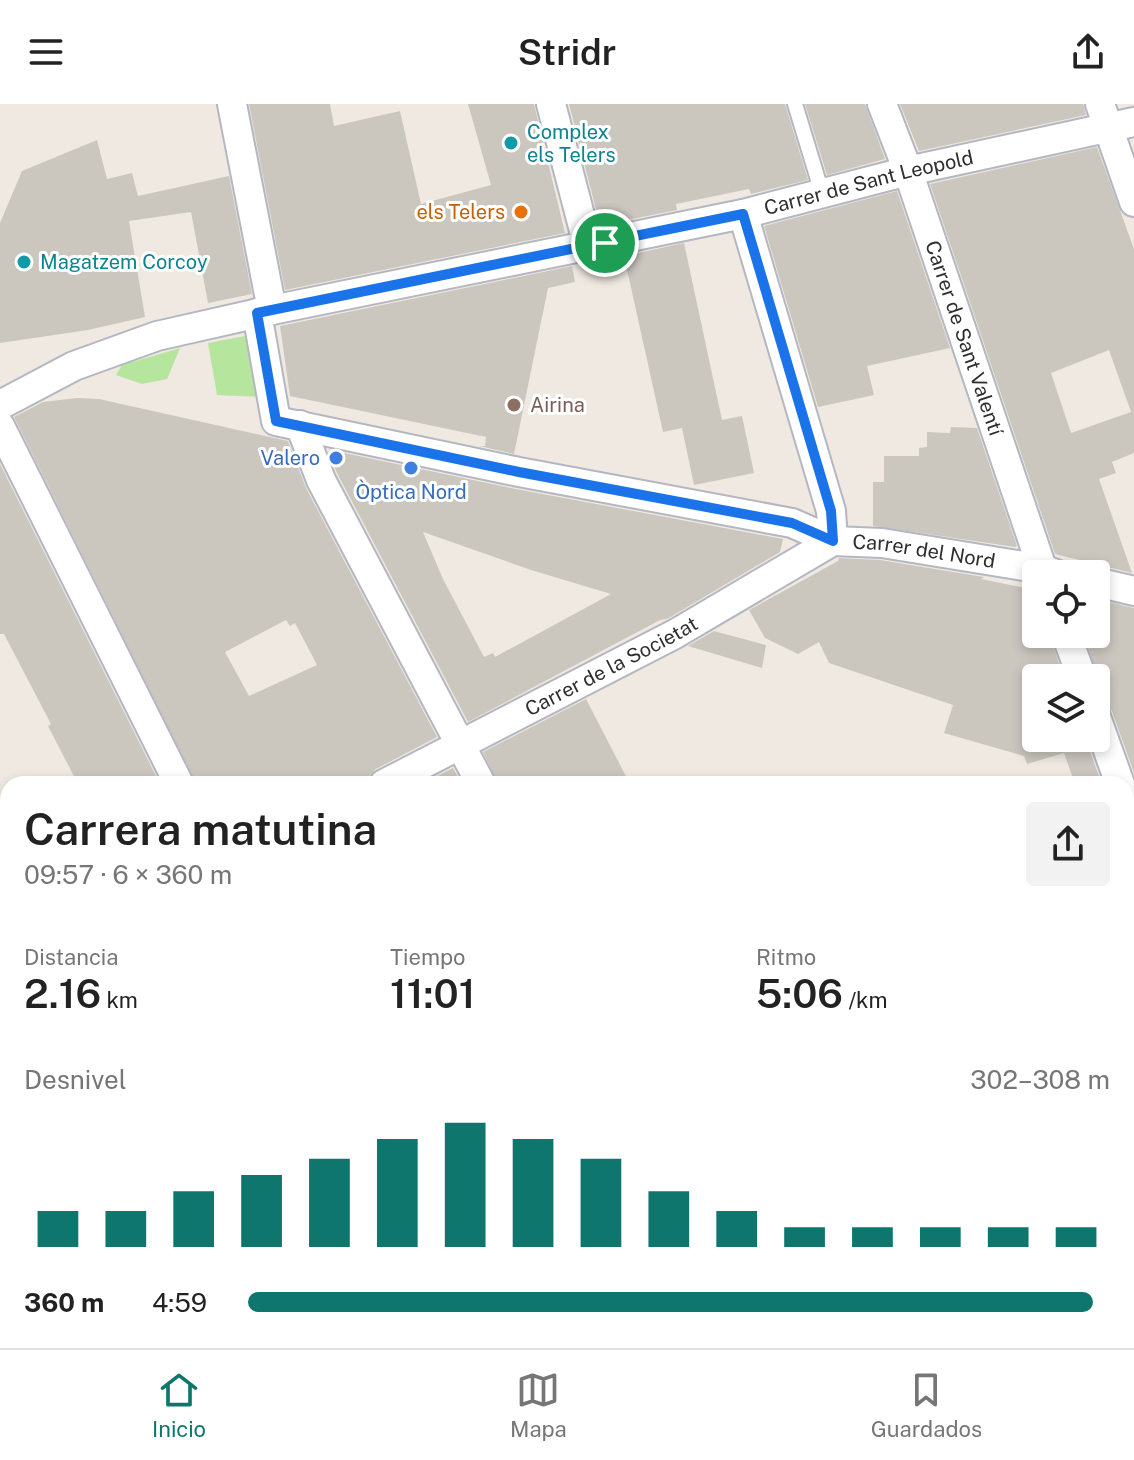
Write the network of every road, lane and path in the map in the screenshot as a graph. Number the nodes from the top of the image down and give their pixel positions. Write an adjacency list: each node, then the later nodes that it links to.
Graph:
1 (232, 104): 11 (street)
2 (551, 104): 10 (street)
3 (795, 104): 7 (lane)
4 (882, 104): 6 (street, Carrer de Sant Valentí)
5 (1114, 118): 6 (street, Carrer de Sant Leopold); 8 (street)
6 (908, 171): 7 (street, Carrer de Sant Leopold); 17 (street, Carrer de Sant Valentí)
7 (828, 192): 9 (street, Carrer de Sant Leopold)
8 (1134, 202)
9 (743, 214): 10 (street, Carrer de Sant Leopold); 16 (street)
10 (588, 246): 11 (street, Carrer de Sant Leopold)
11 (265, 311): 12 (street, Carrer de Sant Leopold); 14 (street)
12 (13, 387): 13 (street, Carrer de Sant Leopold)
13 (0, 405)
14 (288, 423): 16 (street, Carrer del Nord); 21 (street)
15 (0, 426): 23 (street)
16 (833, 541): 18 (street, Carrer del Nord); 21 (street, Carrer de la Societat)
17 (1044, 560)
18 (1022, 567)
19 (1110, 585): 20 (street)
20 (1134, 591)
21 (459, 743): 24 (street, Carrer de la Societat); 25 (street)
22 (1109, 752): 26 (street)
23 (175, 776)
24 (399, 776)
25 (477, 776)
26 (1117, 776)

